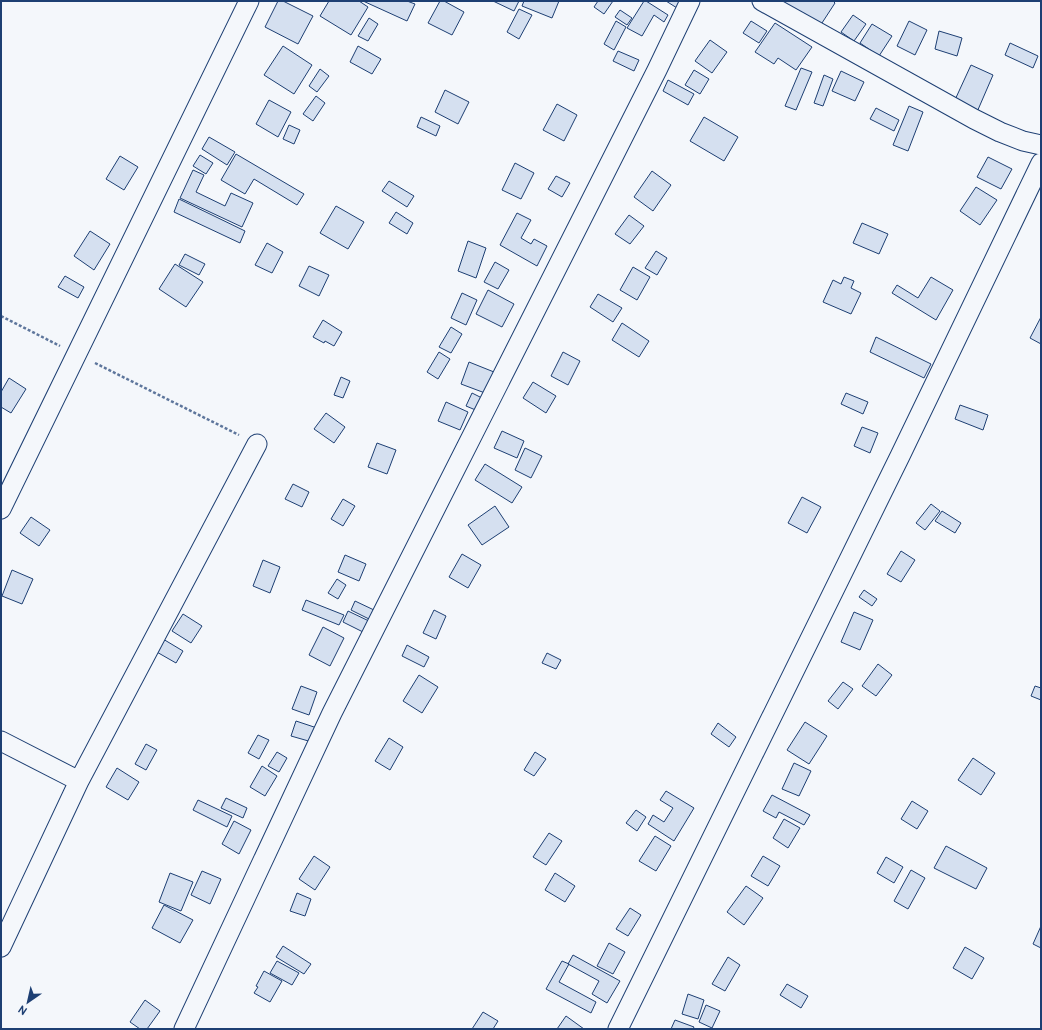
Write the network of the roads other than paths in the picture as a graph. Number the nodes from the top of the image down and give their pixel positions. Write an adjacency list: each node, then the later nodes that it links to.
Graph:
1 (249, 1): 7 (street)
2 (690, 1): 11 (street)
3 (762, 1): 4 (street)
4 (1041, 144)
5 (1041, 163): 12 (street)
6 (257, 444): 9 (street)
7 (1, 509)
8 (1, 741): 9 (street)
9 (79, 781): 10 (street)
10 (1, 947)
11 (184, 1029)
12 (618, 1029)

